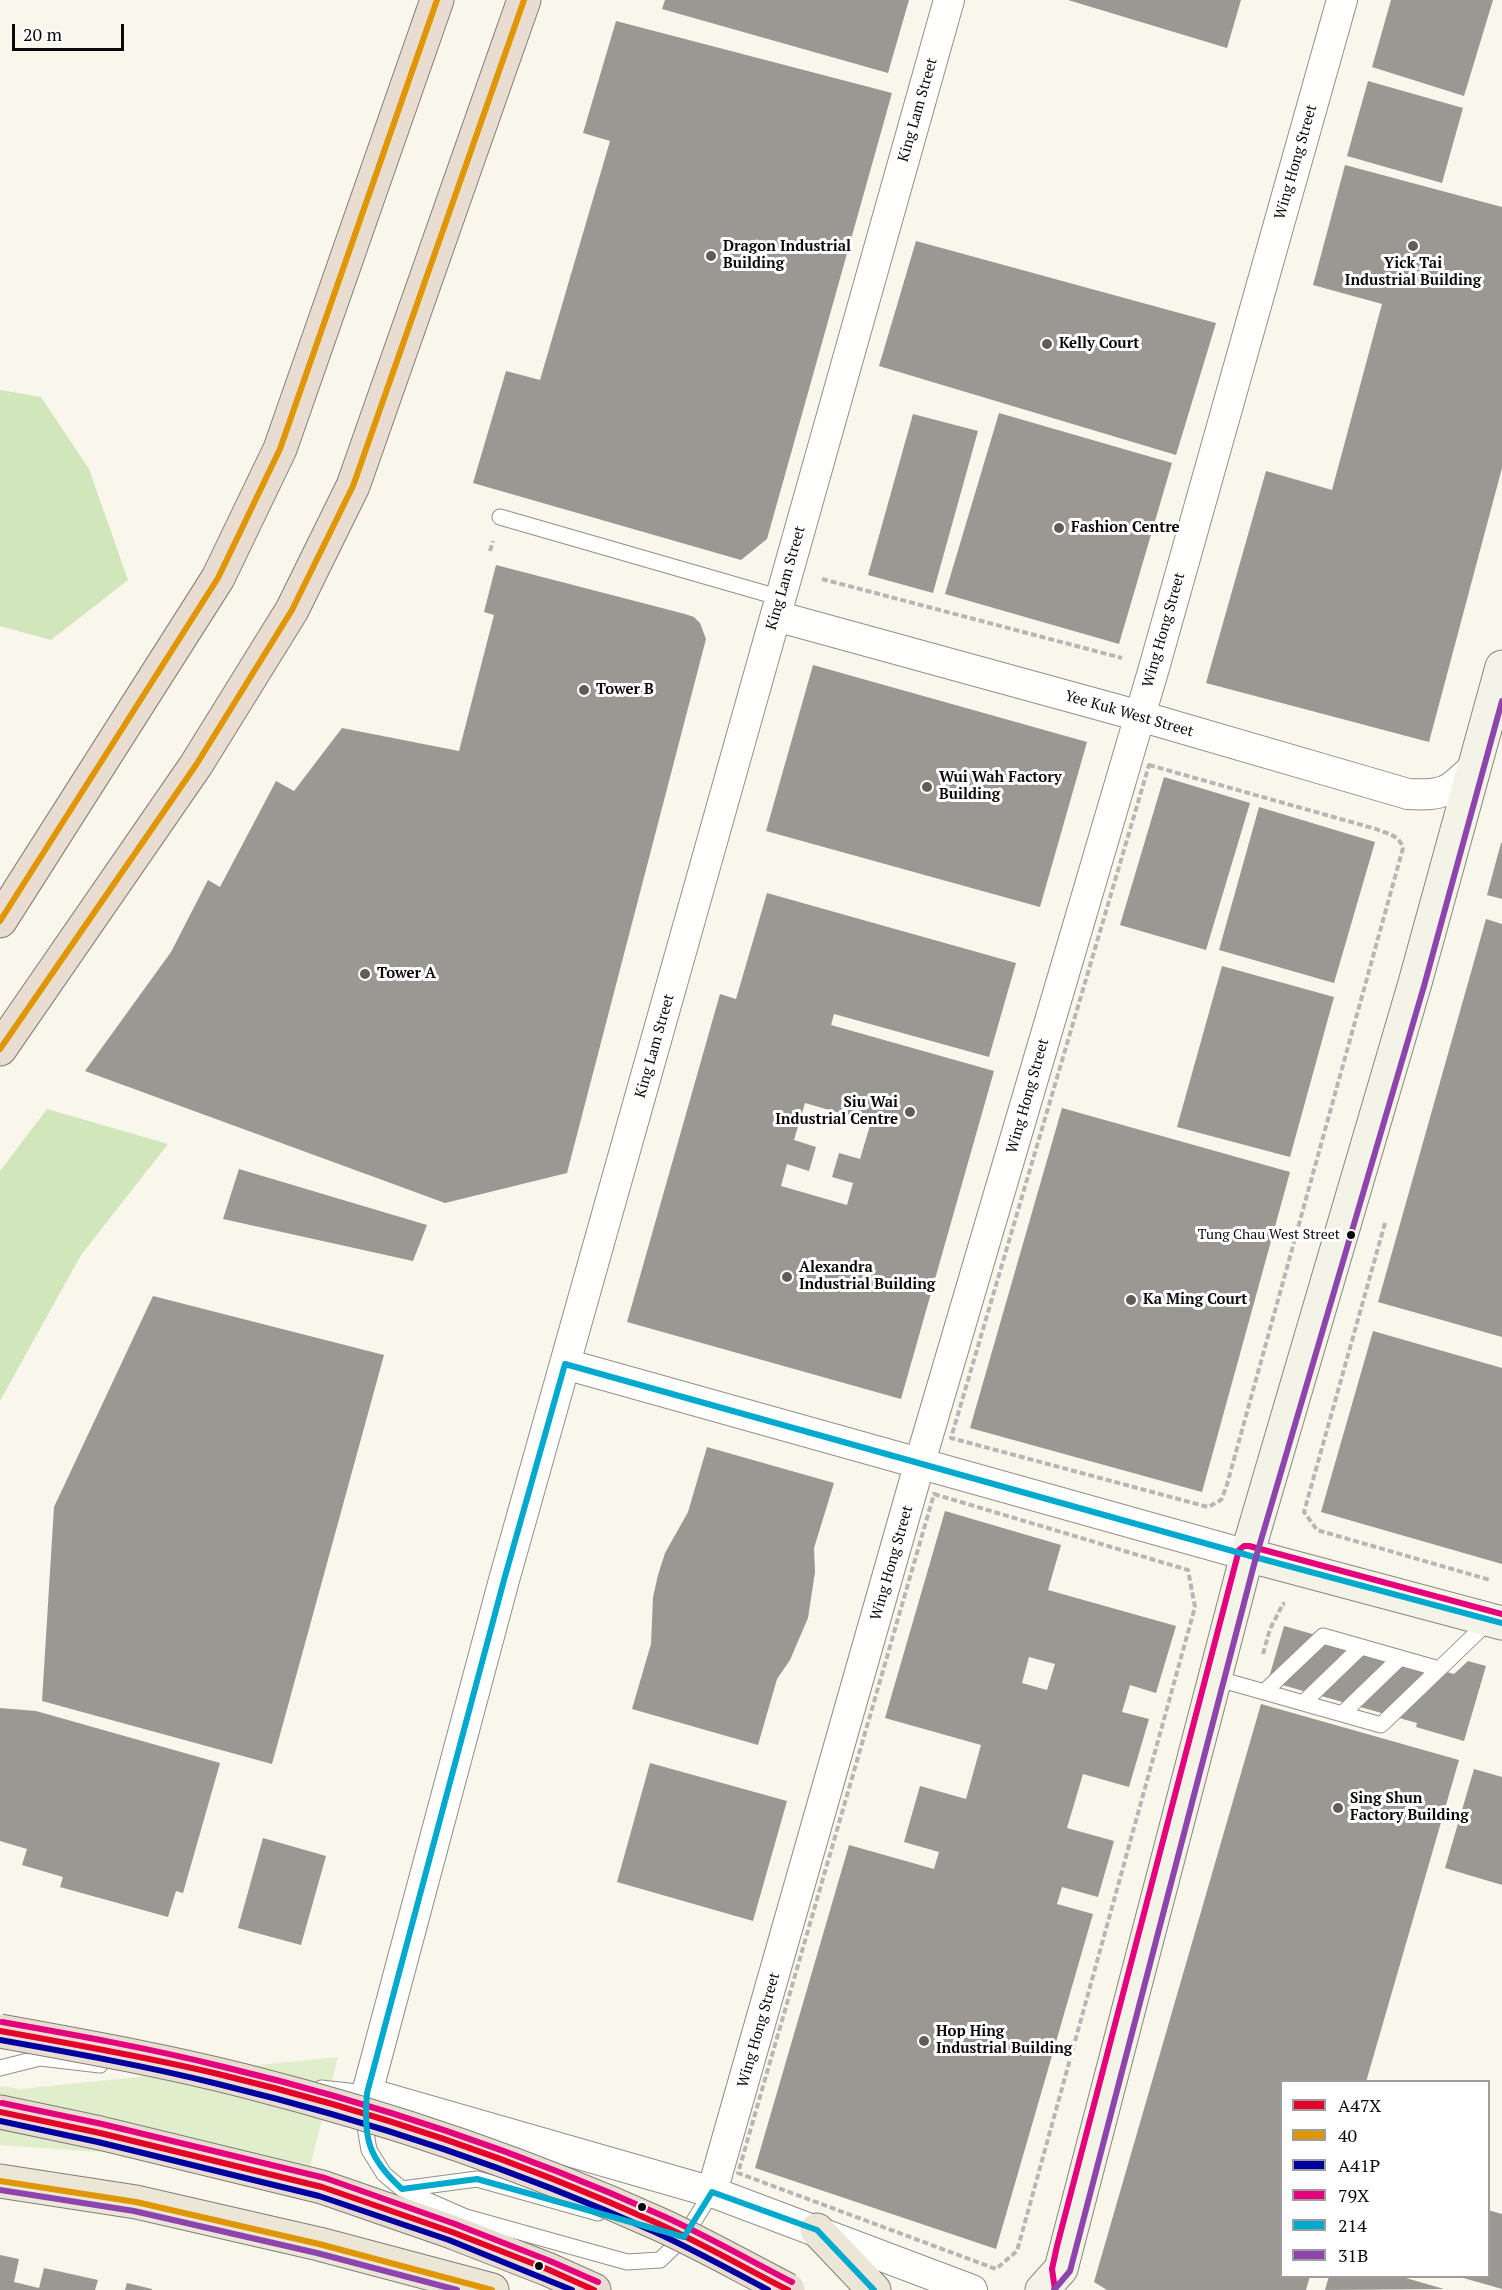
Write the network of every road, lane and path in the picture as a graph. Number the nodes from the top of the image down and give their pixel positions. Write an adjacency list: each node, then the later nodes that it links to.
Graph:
1 (437, 0): 12 (highway)
2 (524, 0): 13 (highway)
3 (949, 0): 7 (street, King Lam Street)
4 (1342, 0): 10 (street, Wing Hong Street)
5 (500, 517): 7 (lane)
6 (818, 578): 8 (path)
7 (778, 607): 10 (street, Yee Kuk West Street); 15 (street, King Lam Street)
8 (1127, 648)
9 (1502, 667): 11 (main road)
10 (1140, 716): 11 (street, Yee Kuk West Street); 16 (street, Wing Hong Street)
11 (1474, 766): 19 (main road)
12 (0, 921)
13 (0, 1049)
14 (1385, 1222): 20 (path)
15 (565, 1364): 16 (street); 32 (street, King Lam Street)
16 (920, 1462): 19 (street); 36 (street, Wing Hong Street)
17 (934, 1494): 17 (path)
18 (1208, 1508): 18 (path)
19 (1247, 1554): 22 (main road); 26 (main road)
20 (1491, 1580)
21 (1295, 1603): 27 (path)
22 (1496, 1621): 25 (lane)
23 (1361, 1647): 24 (lane); 27 (lane); 28 (lane)
24 (1400, 1658): 25 (lane); 29 (lane)
25 (1439, 1669): 29 (lane)
26 (1215, 1678): 27 (lane); 39 (main road)
27 (1259, 1690): 28 (lane)
28 (1304, 1703): 29 (lane)
29 (1342, 1714)
30 (0, 2031): 42 (highway, bridge)
31 (0, 2068): 32 (lane)
32 (367, 2093): 35 (lane); 36 (street)
33 (0, 2112): 41 (highway)
34 (0, 2181): 40 (main road)
35 (402, 2189): 38 (lane); 38 (lane)
36 (712, 2192): 37 (street); 38 (lane)
37 (817, 2230): 43 (main road); 44 (street)
38 (684, 2237)
39 (1056, 2283)
40 (492, 2290)
41 (594, 2290)
42 (788, 2290)
43 (874, 2290)
44 (972, 2290)

